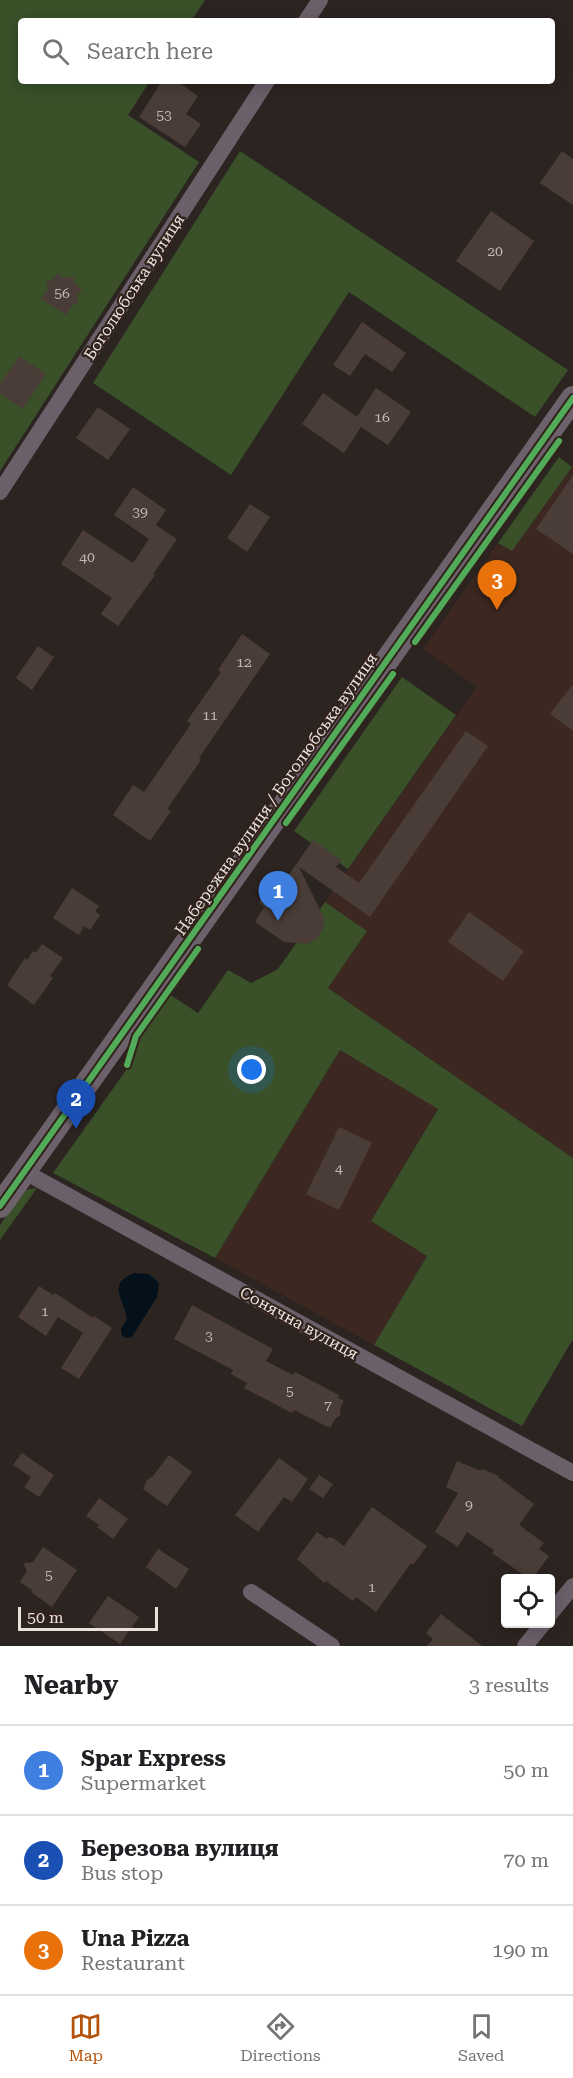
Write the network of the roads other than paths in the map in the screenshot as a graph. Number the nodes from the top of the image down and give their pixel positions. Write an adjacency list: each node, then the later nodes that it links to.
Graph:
1 (320, 0): 2 (street)
2 (308, 18)
3 (265, 84): 5 (street, Боголюбська вулиця)
4 (573, 398): 6 (street, Набережна вулиця / Боголюбська вулиця)
5 (0, 492)
6 (25, 1172): 7 (street, Набережна вулиця / Боголюбська вулиця); 8 (street, Сонячна вулиця)
7 (0, 1206)
8 (573, 1473)
9 (573, 1586): 11 (street)
10 (251, 1592): 13 (street)
11 (555, 1608)
12 (539, 1628): 14 (street)
13 (332, 1646)
14 (525, 1646)

